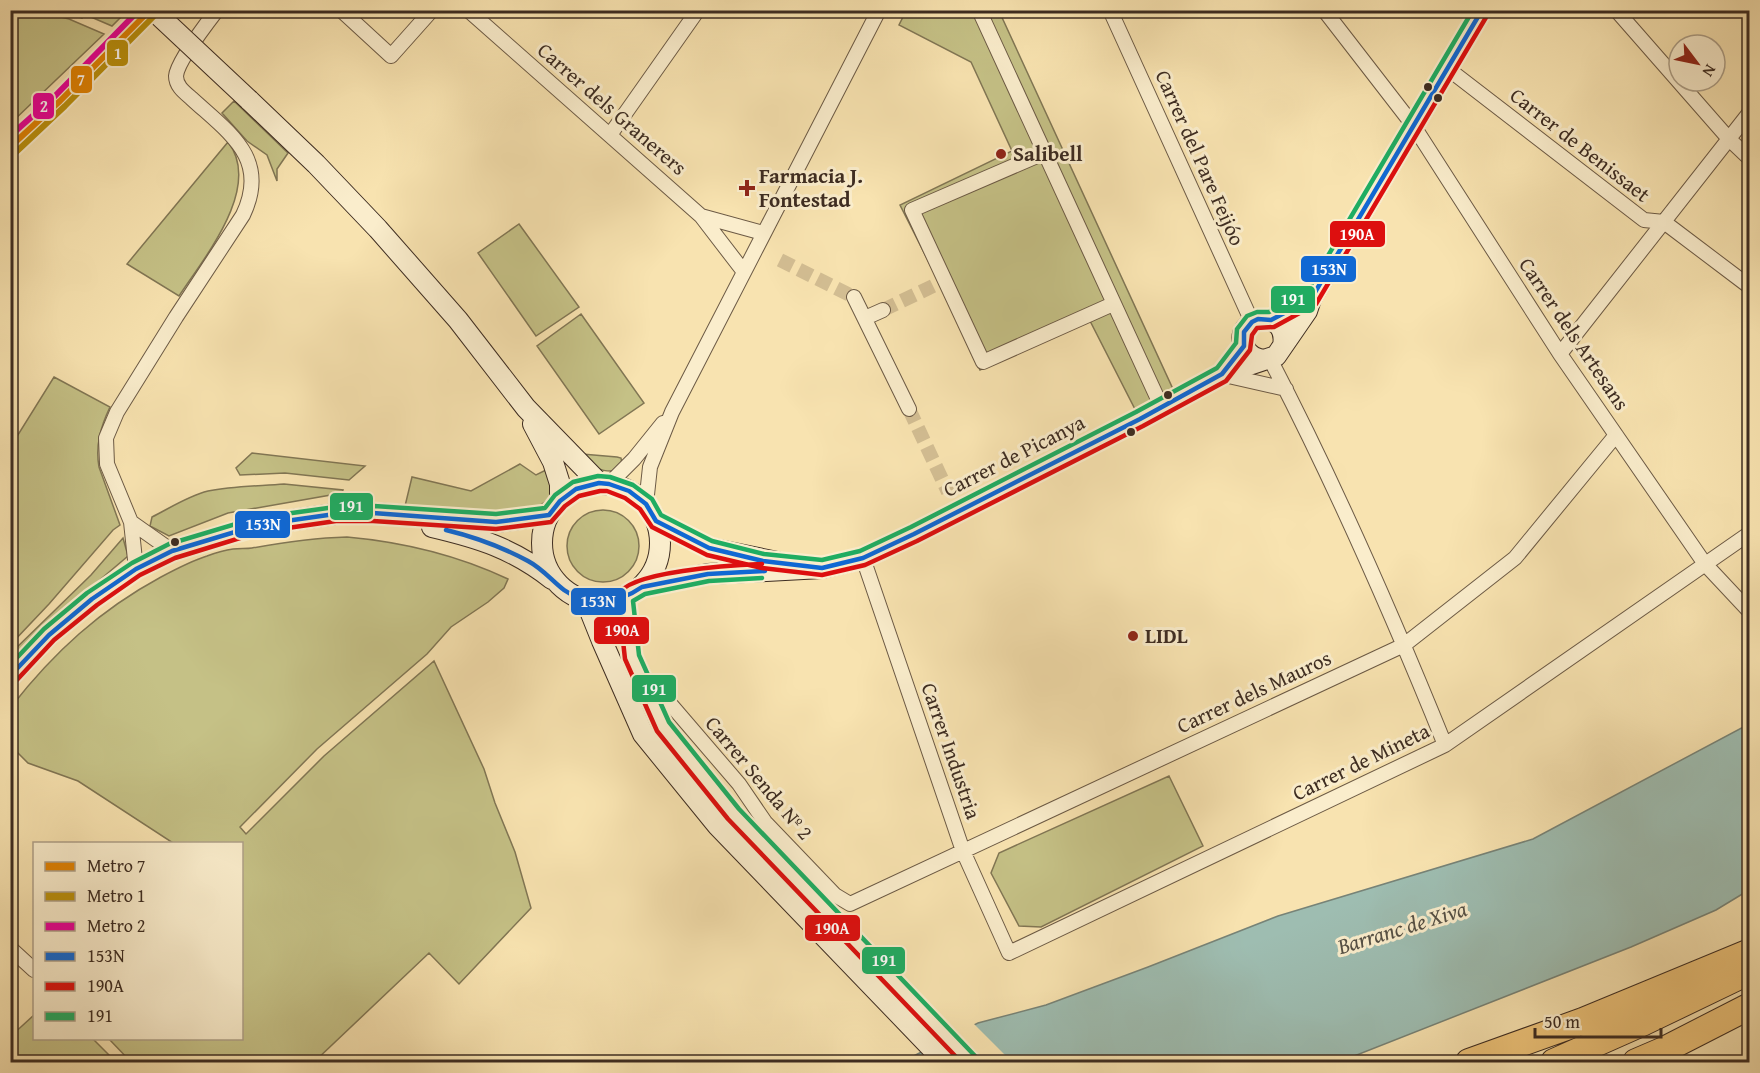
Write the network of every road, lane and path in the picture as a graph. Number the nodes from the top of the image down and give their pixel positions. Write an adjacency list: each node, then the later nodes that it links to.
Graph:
1 (153, 10): 36 (street, bridge)
2 (217, 10): 46 (street)
3 (340, 10): 4 (street)
4 (432, 10)
5 (468, 10): 16 (street, Carrer dels Granerers)
6 (699, 10): 16 (street)
7 (879, 10): 22 (street)
8 (979, 10): 18 (street)
9 (1110, 10): 30 (street, Carrer del Pare Feijóo)
10 (1323, 10): 15 (street, Carrer dels Artesans)
11 (1616, 10): 17 (street)
12 (1482, 11): 13 (street)
13 (1447, 69): 15 (street); 21 (street, Carrer de Benissaet)
14 (1749, 112): 17 (street)
15 (1413, 125): 26 (street); 32 (street, Carrer dels Artesans)
16 (610, 135): 20 (street, Carrer dels Granerers)
17 (1729, 139): 19 (street); 21 (street)
18 (1044, 153): 27 (street); 27 (street)
19 (1749, 159)
20 (701, 216): 22 (street, Carrer dels Granerers); 23 (street, Carrer dels Granerers)
21 (1664, 222): 24 (street, Carrer de Benissaet); 32 (street)
22 (763, 233): 23 (street)
23 (744, 272): 39 (street)
24 (1749, 287)
25 (854, 297): 29 (street)
26 (1311, 299): 30 (street); 33 (street)
27 (1113, 304): 37 (street)
28 (883, 310): 29 (street)
29 (865, 318): 38 (street)
30 (1262, 321): 31 (street); 33 (street)
31 (1244, 346): 33 (street); 34 (street, Carrer de Picanya)
32 (1560, 354): 40 (street, Carrer dels Artesans)
33 (1273, 355): 34 (street, Carrer de Picanya); 35 (street)
34 (1222, 374): 35 (street); 37 (street, Carrer de Picanya)
35 (1286, 389): 57 (street)
36 (526, 408): 41 (street); 43 (street)
37 (1162, 408): 49 (street, Carrer de Picanya)
38 (909, 409)
39 (672, 412): 41 (street); 42 (street)
40 (1616, 435): 50 (street, Carrer dels Artesans); 57 (street, Carrer dels Mauros)
41 (604, 484): 42 (street); 43 (street)
42 (646, 504): 45 (street)
43 (554, 508): 44 (street); 53 (street)
44 (373, 513): 48 (street); 53 (street)
45 (656, 521): 51 (street, Carrer de Picanya); 54 (street)
46 (131, 522): 48 (street); 52 (street)
47 (1749, 533): 50 (street)
48 (172, 551): 52 (street)
49 (863, 558): 51 (street, Carrer de Picanya); 61 (street, Carrer Industria)
50 (1705, 564): 56 (street, Carrer dels Artesans); 60 (street, Carrer de Mineta)
51 (822, 568): 54 (street, Carrer de Picanya)
52 (136, 569): 59 (street)
53 (553, 579): 55 (street)
54 (634, 592): 55 (street); 58 (street)
55 (586, 601): 69 (street)
56 (1749, 612)
57 (1404, 645): 60 (street); 61 (street, Carrer dels Mauros)
58 (640, 675): 62 (street, Carrer Senda Nº 2); 69 (street)
59 (10, 677)
60 (1445, 745): 65 (street, Carrer de Mineta)
61 (963, 851): 62 (street, Carrer dels Mauros); 65 (street, Carrer Industria)
62 (850, 903)
63 (10, 948): 66 (street)
64 (1749, 952): 73 (highway)
65 (1009, 953)
66 (33, 969)
67 (1749, 971): 74 (highway)
68 (1749, 1005): 75 (highway)
69 (903, 1006): 71 (street); 72 (street)
70 (1749, 1023): 76 (highway)
71 (945, 1062)
72 (971, 1062)
73 (1469, 1062)
74 (1554, 1062)
75 (1636, 1062)
76 (1676, 1062)

